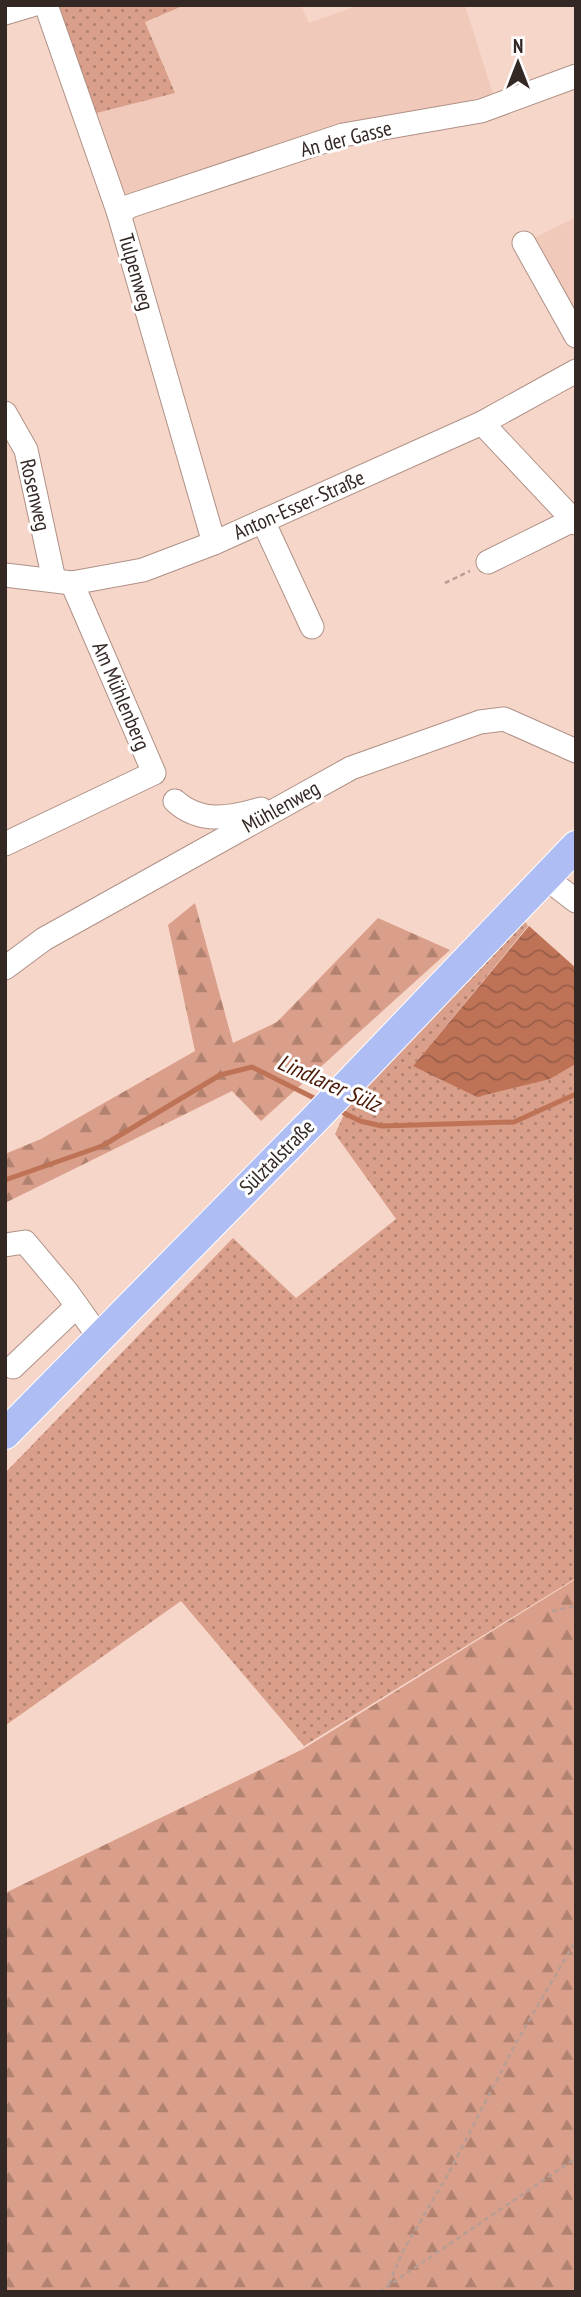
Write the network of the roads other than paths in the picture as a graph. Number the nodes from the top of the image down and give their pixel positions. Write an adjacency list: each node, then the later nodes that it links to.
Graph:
1 (32, 5): 3 (street)
2 (46, 5): 5 (street, Tulpenweg)
3 (5, 13)
4 (576, 76): 5 (street, An der Gasse)
5 (119, 214): 13 (street, Tulpenweg)
6 (524, 243): 7 (street)
7 (576, 336)
8 (576, 371): 10 (street, Anton-Esser-Straße)
9 (5, 413): 16 (street, Rosenweg)
10 (482, 423): 11 (street, Anton-Esser-Straße); 12 (street)
11 (263, 521): 13 (street, Anton-Esser-Straße); 17 (street)
12 (574, 522): 14 (street)
13 (214, 543): 16 (street, Anton-Esser-Straße)
14 (488, 562)
15 (5, 575): 16 (street, Anton-Esser-Straße)
16 (63, 582): 21 (street, Am Mühlenberg)
17 (312, 627)
18 (576, 751): 20 (street, Mühlenweg)
19 (175, 801): 20 (street)
20 (280, 808): 25 (street, Mühlenweg)
21 (5, 845)
22 (576, 846): 23 (main road, Sülztalstraße)
23 (546, 877): 24 (street); 28 (main road, Sülztalstraße)
24 (576, 901)
25 (5, 968)
26 (5, 1245): 27 (street)
27 (77, 1306): 28 (street); 29 (street)
28 (99, 1337): 30 (main road, Sülztalstraße)
29 (13, 1367)
30 (5, 1434)

